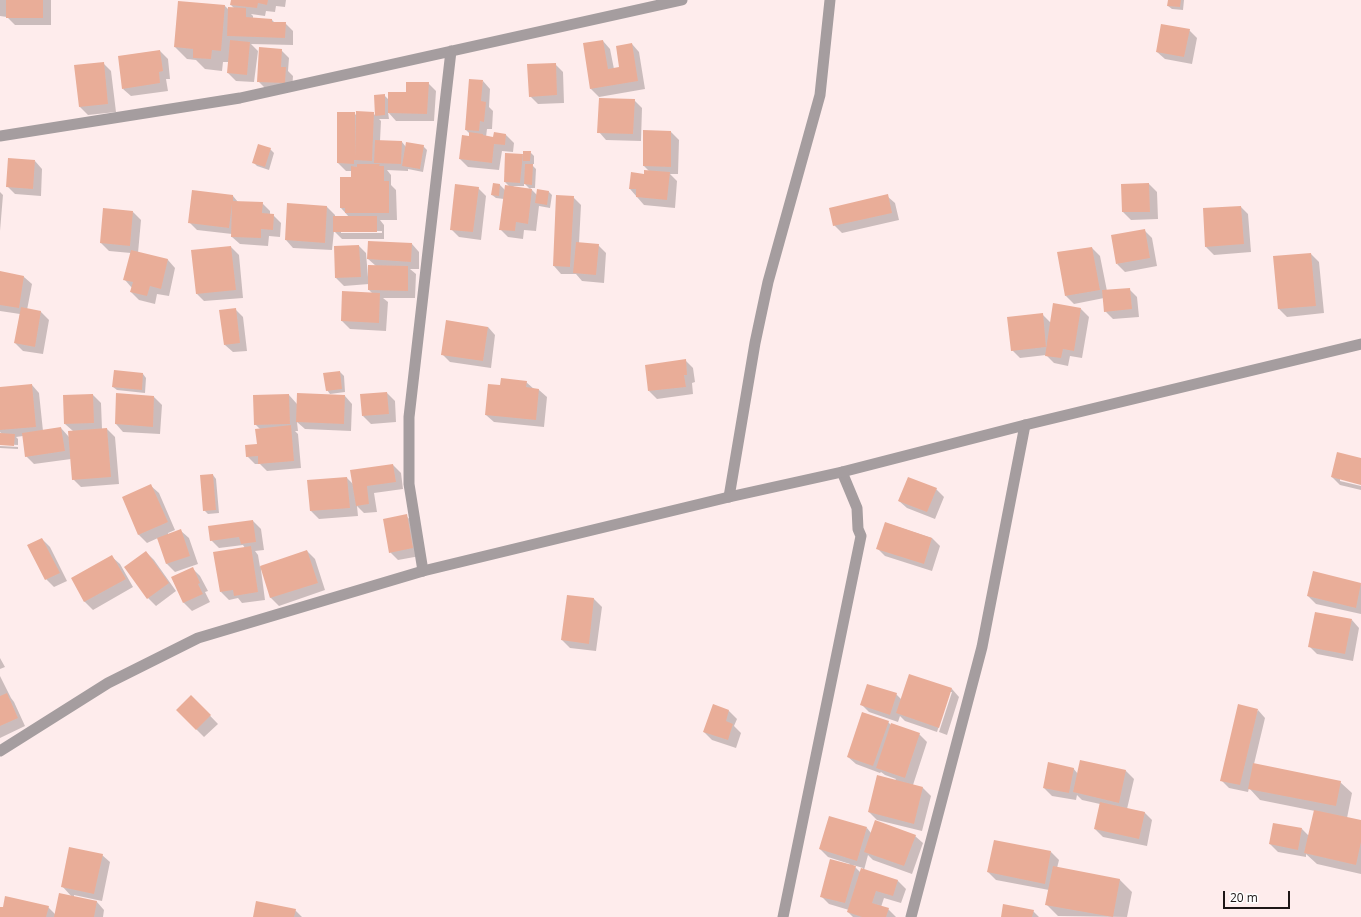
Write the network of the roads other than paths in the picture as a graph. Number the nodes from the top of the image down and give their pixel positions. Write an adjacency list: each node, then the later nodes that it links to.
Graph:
1 (682, 0): 3 (street)
2 (830, 0): 8 (street)
3 (451, 51): 4 (street); 9 (street)
4 (0, 136)
5 (1361, 344): 6 (street)
6 (1025, 425): 7 (street); 12 (street)
7 (842, 472): 8 (street); 11 (street)
8 (729, 496): 9 (street)
9 (423, 571): 10 (street)
10 (0, 751)
11 (783, 917)
12 (911, 917)

